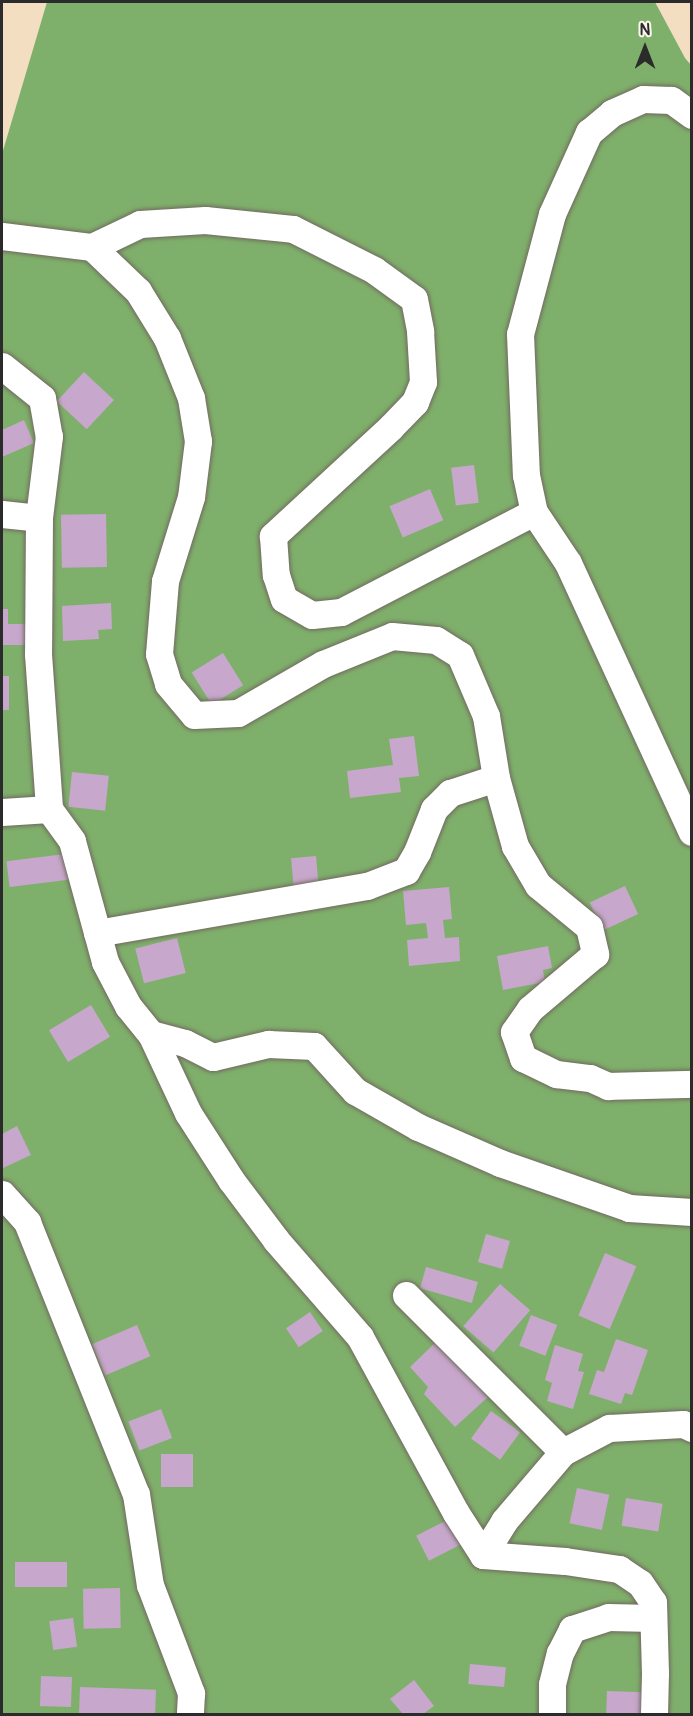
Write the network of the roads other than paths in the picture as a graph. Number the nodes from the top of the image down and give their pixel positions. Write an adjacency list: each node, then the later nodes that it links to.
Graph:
1 (692, 115): 5 (street)
2 (2, 236): 3 (street)
3 (92, 247): 5 (street); 8 (street)
4 (2, 366): 7 (street)
5 (534, 512): 11 (street)
6 (2, 513): 7 (street)
7 (39, 518): 9 (street)
8 (496, 778): 12 (street); 14 (street)
9 (49, 809): 10 (street); 12 (street)
10 (2, 812)
11 (692, 832)
12 (97, 933): 13 (street)
13 (151, 1034): 16 (street); 20 (street)
14 (692, 1084)
15 (2, 1194): 22 (street)
16 (692, 1212)
17 (406, 1295): 19 (street)
18 (692, 1428): 19 (street)
19 (563, 1452): 20 (street)
20 (483, 1555): 21 (street)
21 (653, 1618): 23 (street); 24 (street)
22 (190, 1714)
23 (552, 1714)
24 (654, 1714)

